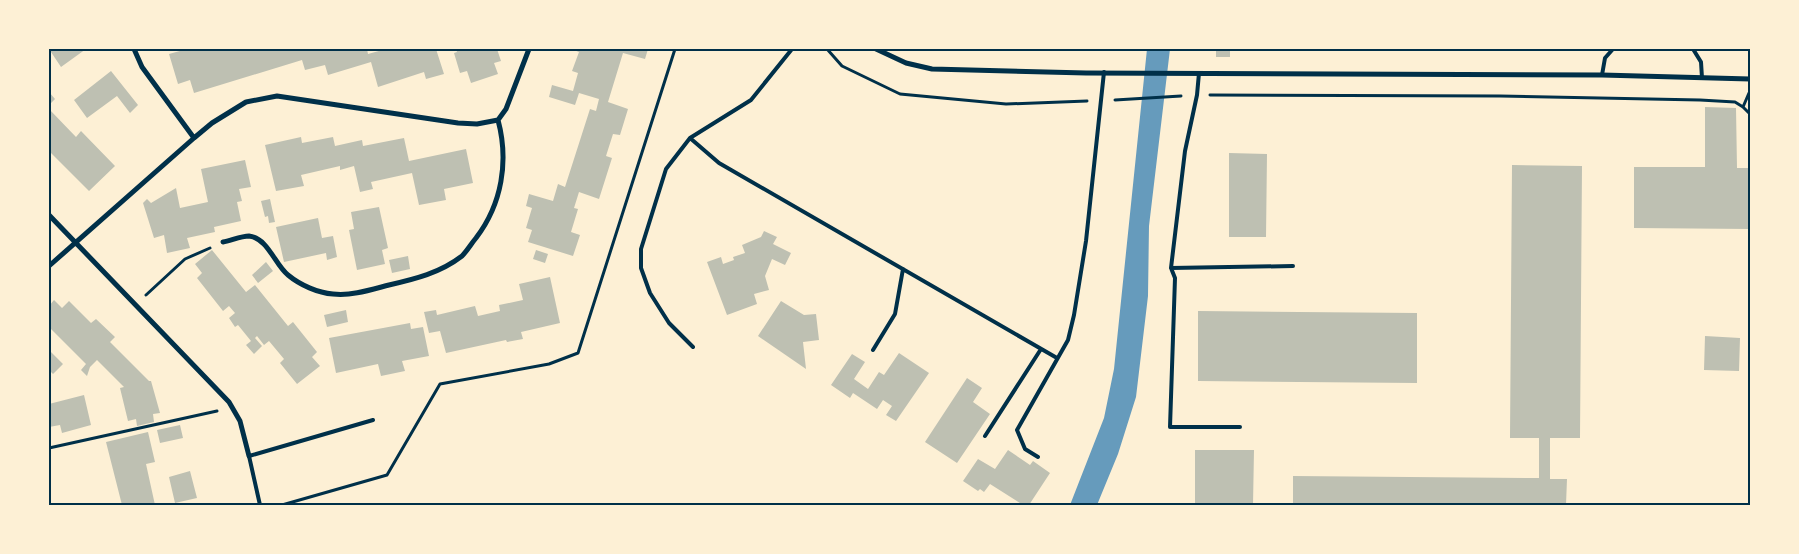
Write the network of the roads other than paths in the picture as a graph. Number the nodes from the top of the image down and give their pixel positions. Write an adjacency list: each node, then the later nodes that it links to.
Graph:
1 (134, 49): 13 (street)
2 (529, 49): 12 (street)
3 (792, 49): 14 (lane)
4 (876, 49): 7 (street)
5 (1613, 49): 9 (lane)
6 (1694, 49): 10 (lane)
7 (1104, 72): 8 (street); 25 (lane)
8 (1199, 73): 9 (street); 20 (lane)
9 (1602, 75): 10 (street)
10 (1702, 78): 11 (street)
11 (1750, 79)
12 (498, 120): 13 (street); 17 (street)
13 (194, 138): 16 (street)
14 (690, 138): 21 (lane); 22 (lane)
15 (49, 215): 16 (street)
16 (76, 242): 18 (street); 29 (street)
17 (223, 242)
18 (49, 266)
19 (1293, 266): 20 (lane)
20 (1171, 268): 27 (lane)
21 (903, 269): 23 (lane); 24 (lane)
22 (693, 347)
23 (1041, 348): 25 (lane); 28 (lane)
24 (873, 350)
25 (1057, 358): 30 (lane)
26 (374, 420): 29 (lane)
27 (1240, 427)
28 (985, 436)
29 (249, 456): 31 (lane)
30 (1038, 457)
31 (260, 505)

